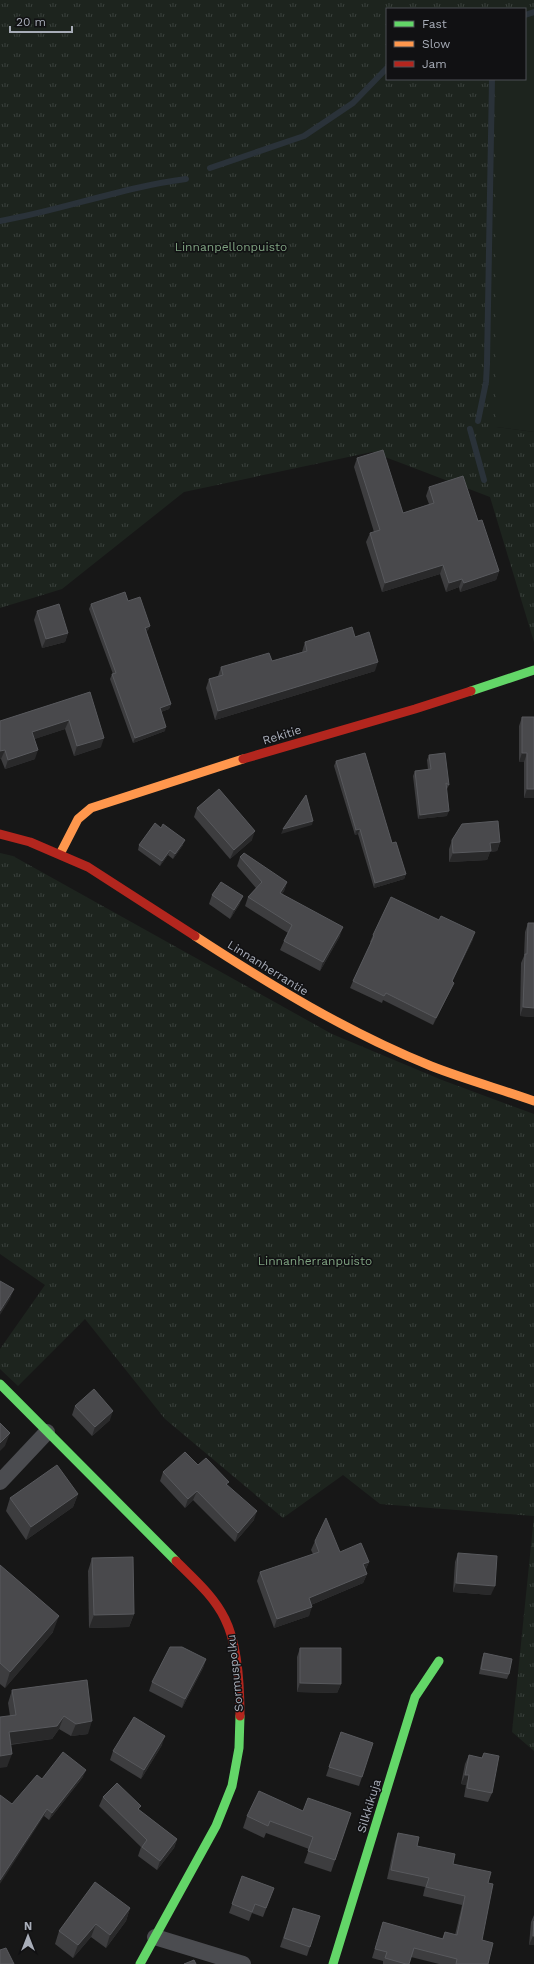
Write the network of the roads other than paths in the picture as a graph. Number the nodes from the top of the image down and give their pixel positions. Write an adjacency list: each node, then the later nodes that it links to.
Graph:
1 (534, 670): 3 (street, Rekitie)
2 (0, 834): 3 (street, Linnanherrantie)
3 (60, 854): 4 (street, Linnanherrantie)
4 (534, 1101)
5 (0, 1384): 6 (street, Sormuspolku)
6 (47, 1432): 7 (street); 9 (street, Sormuspolku)
7 (0, 1482)
8 (439, 1661): 12 (street, Silkkikuja)
9 (155, 1936): 10 (street, Sormuspolku); 11 (street)
10 (140, 1964)
11 (243, 1964)
12 (333, 1964)

